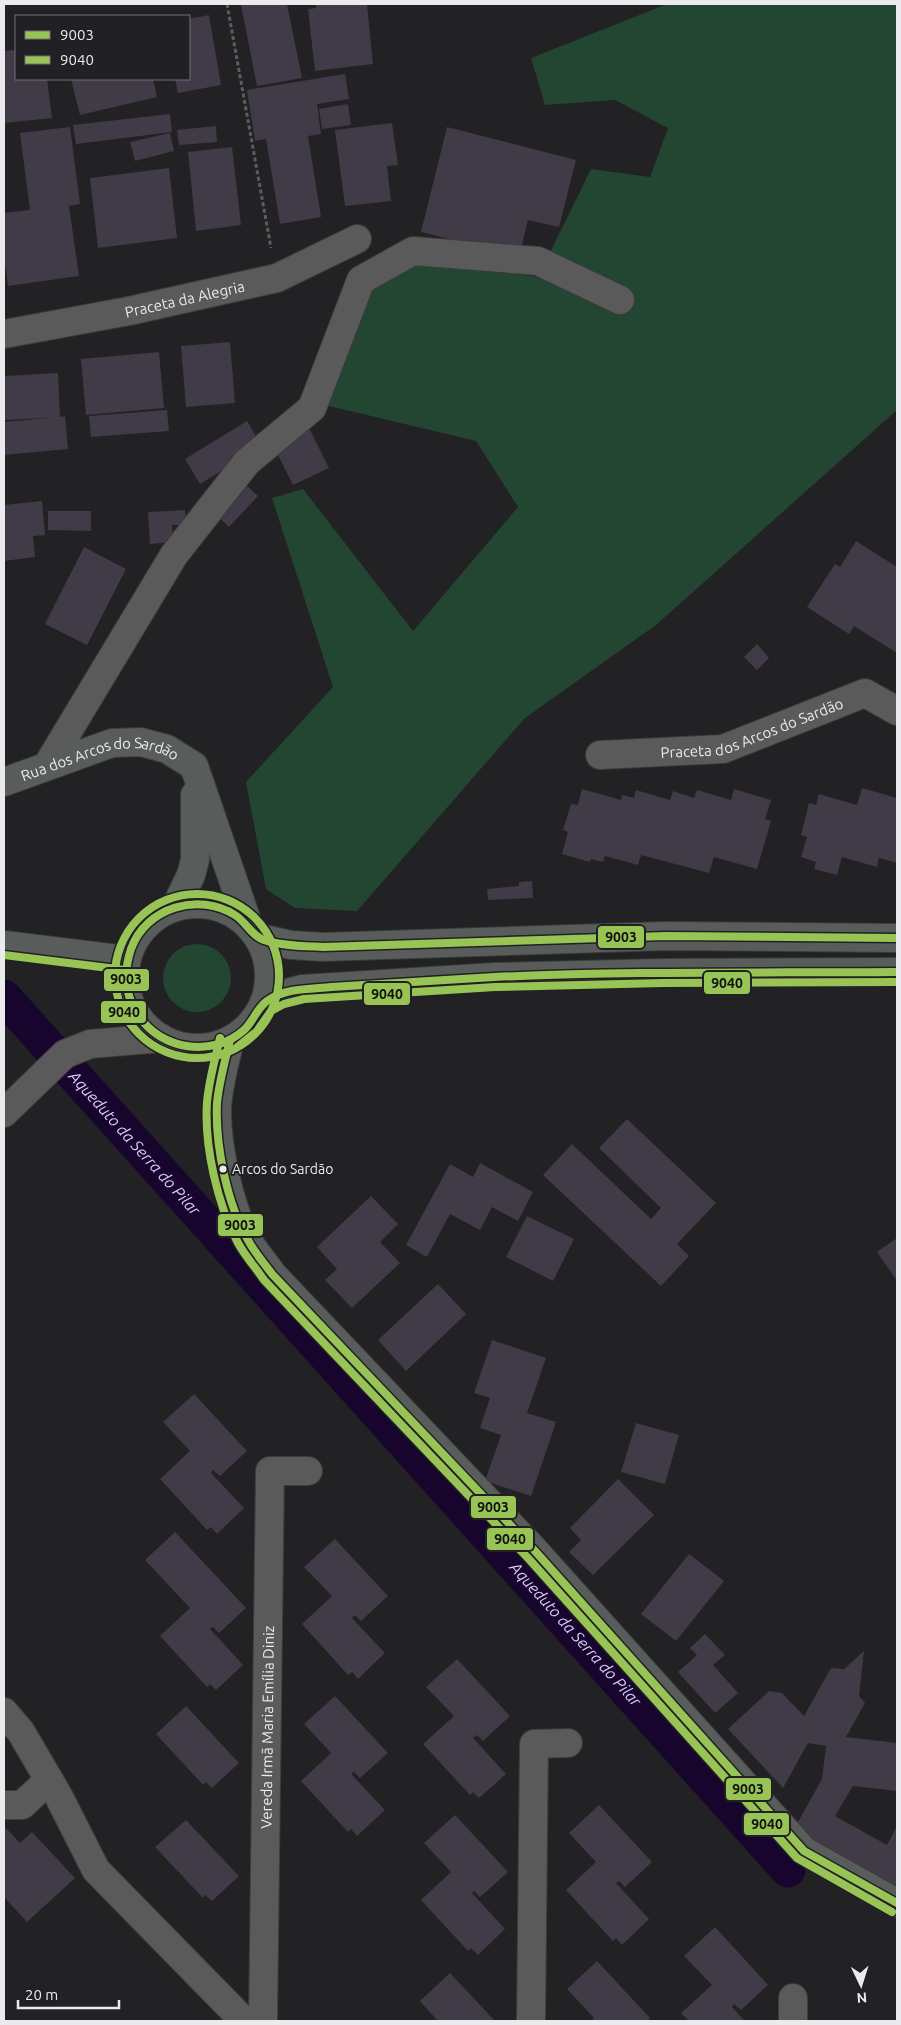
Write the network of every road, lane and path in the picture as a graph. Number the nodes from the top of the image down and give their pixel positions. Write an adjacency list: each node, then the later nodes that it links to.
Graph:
1 (227, 4): 3 (path)
2 (357, 239): 3 (street, Praceta da Alegria)
3 (277, 278): 5 (street, Praceta da Alegria)
4 (620, 300): 8 (street)
5 (4, 334)
6 (897, 711): 7 (street, Praceta dos Arcos do Sardão)
7 (600, 755)
8 (47, 766): 9 (main road, Rua dos Arcos do Sardão); 10 (main road, Rua dos Arcos do Sardão)
9 (194, 766): 11 (main road, Rua dos Arcos do Sardão); 12 (main road, Rua dos Arcos do Sardão)
10 (4, 782)
11 (176, 906): 12 (main road); 15 (main road)
12 (253, 931): 13 (main road); 17 (main road)
13 (897, 938)
14 (4, 945): 15 (main road)
15 (126, 960): 18 (main road)
16 (897, 972): 17 (main road)
17 (264, 1003): 19 (main road)
18 (161, 1038): 19 (main road); 20 (street)
19 (230, 1040): 26 (main road)
20 (4, 1113)
21 (308, 1471): 28 (street, Vereda Irmã Maria Emília Diniz)
22 (4, 1712): 24 (street)
23 (568, 1743): 29 (street)
24 (50, 1780): 25 (street); 27 (street)
25 (4, 1805)
26 (897, 1902)
27 (244, 2021)
28 (263, 2021)
29 (531, 2021)

